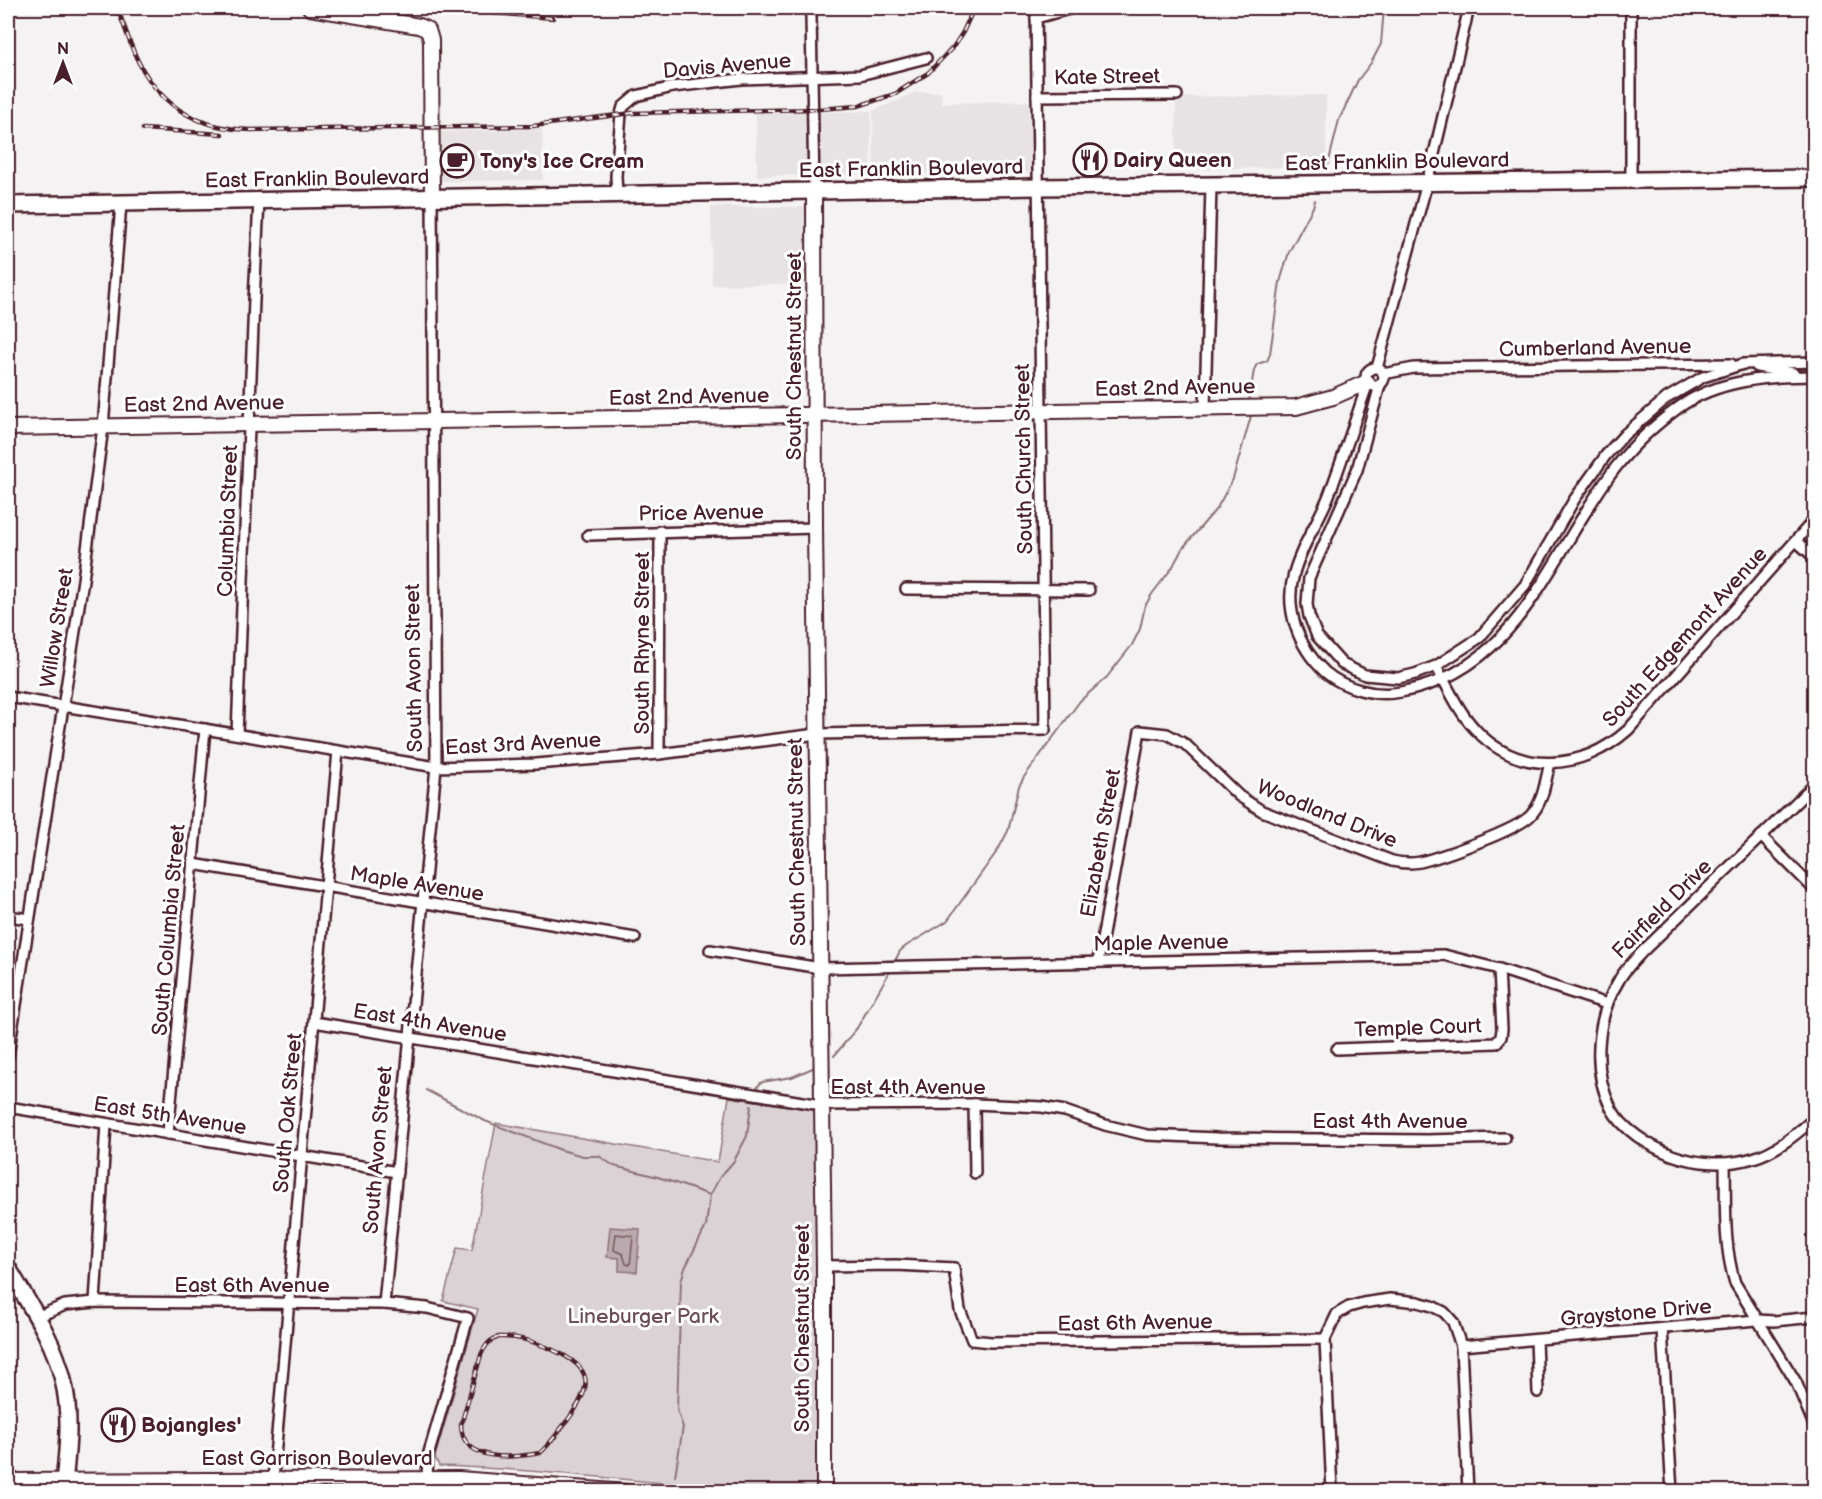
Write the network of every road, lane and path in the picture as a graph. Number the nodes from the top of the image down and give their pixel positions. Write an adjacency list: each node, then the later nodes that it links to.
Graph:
1 (310, 8): 19 (street, South Avon Street)
2 (1036, 8): 7 (street, South Church Street)
3 (1073, 8): 7 (street)
4 (1469, 8): 14 (street)
5 (1631, 8): 13 (street)
6 (811, 15): 9 (street)
7 (1036, 18): 11 (street, South Church Street)
8 (926, 58): 9 (street, Davis Avenue)
9 (813, 76): 17 (street); 18 (street, Davis Avenue)
10 (1177, 95): 11 (street, Kate Street)
11 (1037, 96): 16 (street, South Church Street)
12 (1815, 178): 13 (main road, East Franklin Boulevard)
13 (1631, 180): 14 (main road, East Franklin Boulevard)
14 (1427, 183): 15 (main road, East Franklin Boulevard); 25 (street)
15 (1211, 186): 16 (main road, East Franklin Boulevard); 28 (street)
16 (1038, 188): 17 (main road, East Franklin Boulevard); 29 (street, South Church Street)
17 (814, 192): 18 (main road, East Franklin Boulevard); 30 (street, South Chestnut Street)
18 (616, 195): 19 (main road, East Franklin Boulevard)
19 (432, 198): 20 (main road, East Franklin Boulevard); 31 (street, South Avon Street)
20 (259, 201): 21 (main road, East Franklin Boulevard); 32 (street, Columbia Street)
21 (121, 204): 22 (main road, East Franklin Boulevard); 33 (street, Willow Street)
22 (8, 205)
23 (1815, 362): 24 (street)
24 (1743, 364): 25 (street, Cumberland Avenue); 26 (street, Cumberland Avenue); 44 (street)
25 (1380, 371): 27 (street); 27 (street)
26 (1811, 376): 45 (street)
27 (1372, 383): 28 (street, East 2nd Avenue); 44 (street); 45 (street)
28 (1205, 408): 29 (street, East 2nd Avenue)
29 (1042, 412): 30 (street, East 2nd Avenue); 42 (street, South Church Street)
30 (815, 416): 31 (street, East 2nd Avenue); 36 (street, South Chestnut Street)
31 (433, 422): 32 (street, East 2nd Avenue); 56 (street, South Avon Street)
32 (250, 424): 33 (street, East 2nd Avenue); 52 (street, Columbia Street)
33 (103, 427): 34 (street, East 2nd Avenue); 47 (street, Willow Street)
34 (8, 428)
35 (1814, 523): 39 (street, South Edgemont Avenue)
36 (815, 528): 37 (street, Price Avenue); 51 (street, South Chestnut Street)
37 (660, 531): 38 (street, Price Avenue); 54 (street, South Rhyne Street)
38 (588, 535)
39 (1796, 541): 40 (street); 55 (street, South Edgemont Avenue)
40 (1815, 558)
41 (906, 589): 42 (street)
42 (1044, 590): 43 (street); 49 (street, South Church Street)
43 (1089, 590)
44 (1436, 666): 45 (street, South Edgemont Avenue)
45 (1443, 678): 55 (street, South Edgemont Avenue)
46 (8, 697): 47 (street, East 3rd Avenue)
47 (64, 706): 48 (street, East 3rd Avenue); 64 (street, Willow Street)
48 (205, 729): 52 (street, East 3rd Avenue); 59 (street, South Columbia Street)
49 (1045, 730): 51 (street, East 3rd Avenue)
50 (1140, 731): 55 (street, Woodland Drive); 67 (street, Elizabeth Street)
51 (817, 734): 54 (street, East 3rd Avenue); 68 (street, South Chestnut Street)
52 (237, 735): 53 (street, East 3rd Avenue)
53 (338, 751): 56 (street, East 3rd Avenue); 60 (street, South Oak Street)
54 (659, 754): 56 (street, East 3rd Avenue)
55 (1550, 763)
56 (436, 766): 62 (street, South Avon Street)
57 (1815, 785): 58 (street, Fairfield Drive)
58 (1761, 836): 61 (street); 70 (street, Fairfield Drive)
59 (193, 864): 60 (street, Maple Avenue); 80 (street, South Columbia Street)
60 (327, 887): 62 (street, Maple Avenue); 71 (street, South Oak Street)
61 (1815, 889)
62 (422, 903): 65 (street, Maple Avenue); 72 (street, South Avon Street)
63 (8, 916): 64 (street)
64 (29, 920): 74 (street, Willow Street)
65 (635, 938)
66 (710, 950): 68 (street, Maple Avenue)
67 (1098, 962): 68 (street, Maple Avenue); 69 (street, Maple Avenue)
68 (820, 968): 76 (street, South Chestnut Street)
69 (1499, 969): 70 (street, Maple Avenue); 73 (street, Temple Court)
70 (1607, 1004): 83 (street, Fairfield Drive)
71 (314, 1022): 72 (street, East 4th Avenue); 82 (street, South Oak Street)
72 (409, 1038): 76 (street, East 4th Avenue); 84 (street, South Avon Street)
73 (1337, 1049)
74 (8, 1056)
75 (974, 1104): 76 (street, East 4th Avenue); 81 (street, East 4th Avenue); 85 (street)
76 (821, 1105): 86 (street, South Chestnut Street)
77 (8, 1107): 79 (street, East 5th Avenue)
78 (1815, 1119): 83 (street, Fairfield Drive)
79 (106, 1124): 80 (street, East 5th Avenue); 88 (street)
80 (168, 1134): 82 (street, East 5th Avenue)
81 (1505, 1138)
82 (302, 1155): 84 (street, East 5th Avenue); 89 (street, South Oak Street)
83 (1725, 1164): 93 (street)
84 (397, 1172): 90 (street, South Avon Street)
85 (975, 1173)
86 (824, 1266): 95 (street, East 6th Avenue); 105 (street, South Chestnut Street)
87 (8, 1268): 91 (main road)
88 (94, 1302): 89 (street, East 6th Avenue); 91 (street, East 6th Avenue)
89 (288, 1303): 90 (street, East 6th Avenue); 100 (street, South Oak Street)
90 (384, 1304): 101 (street, East 6th Avenue)
91 (37, 1317): 103 (main road)
92 (1815, 1317): 93 (street, Graystone Drive)
93 (1757, 1320): 94 (street, Graystone Drive); 99 (street)
94 (1662, 1329): 96 (street, Graystone Drive); 108 (street)
95 (1325, 1339): 97 (street); 106 (street)
96 (1536, 1340): 97 (street, Graystone Drive); 98 (street)
97 (1461, 1346): 107 (street)
98 (1538, 1392)
99 (1815, 1425)
100 (273, 1479): 101 (street, East Garrison Boulevard); 103 (street, East Garrison Boulevard)
101 (427, 1479): 104 (street, East Garrison Boulevard)
102 (8, 1481): 103 (street, East Garrison Boulevard)
103 (64, 1486)
104 (627, 1491)
105 (824, 1491)
106 (1332, 1491)
107 (1468, 1491)
108 (1672, 1491)

